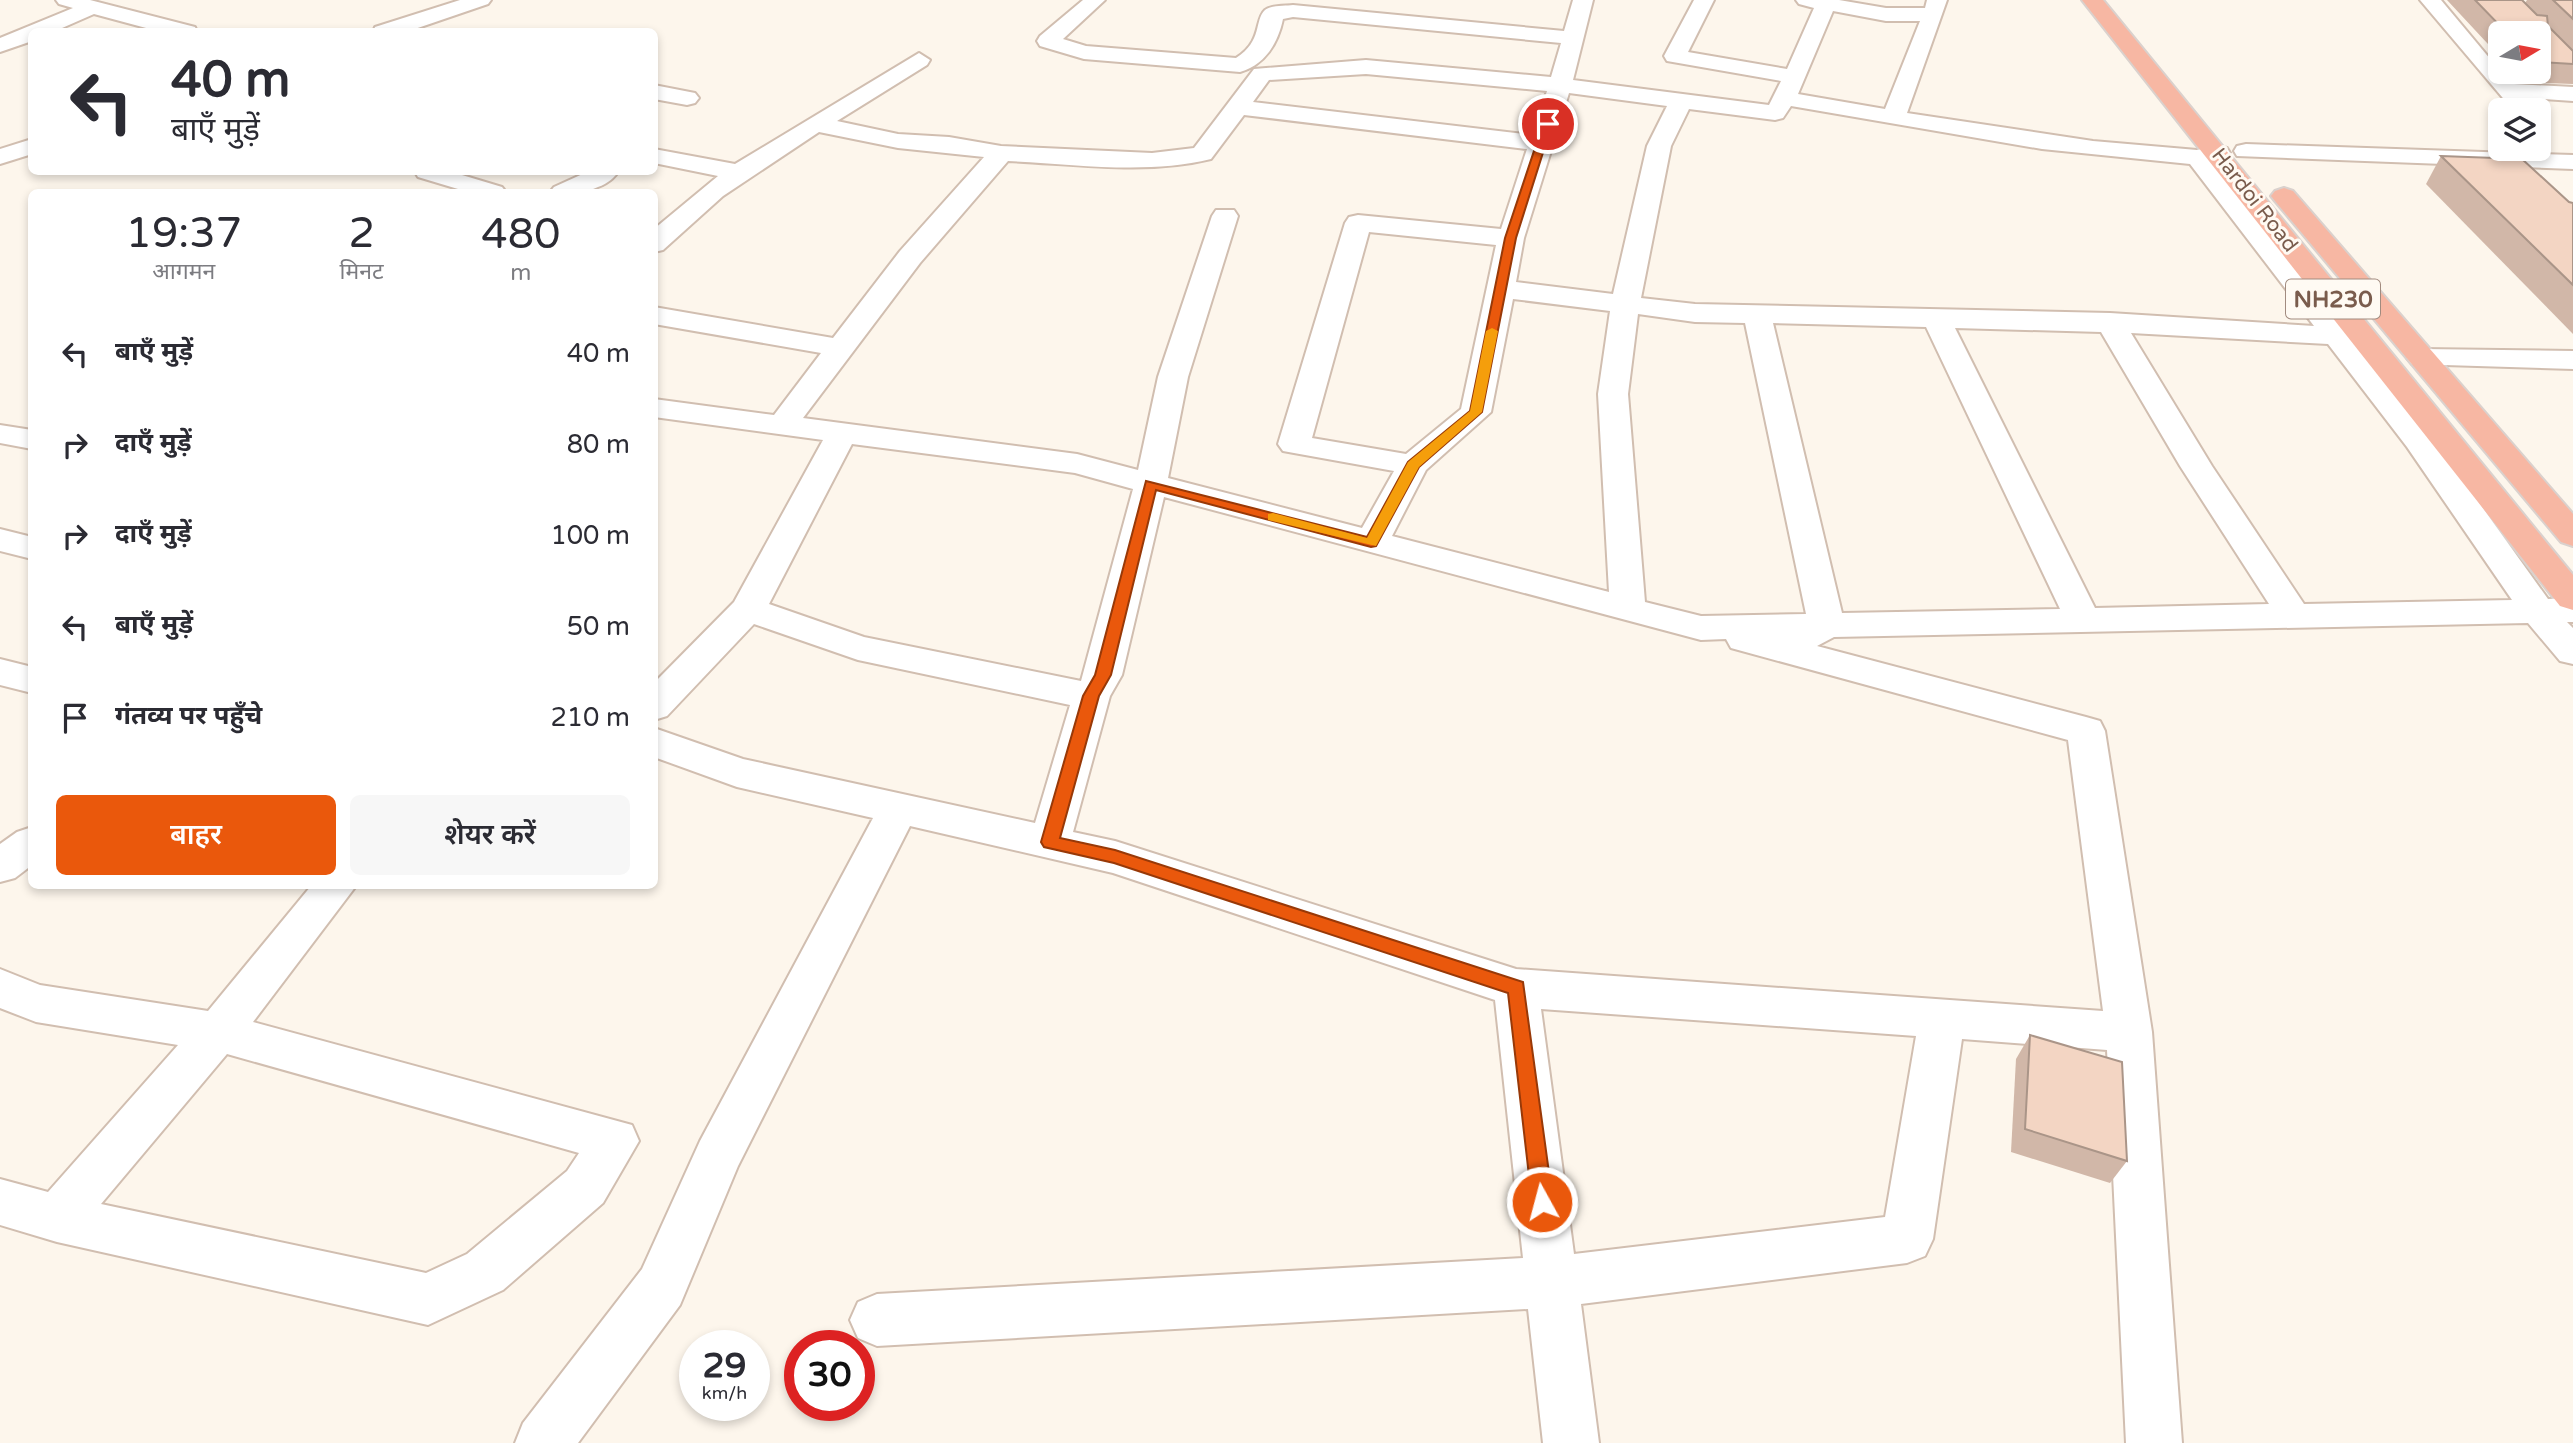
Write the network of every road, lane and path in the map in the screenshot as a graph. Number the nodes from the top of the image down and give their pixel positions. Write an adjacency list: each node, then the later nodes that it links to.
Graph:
1 (66, 0): 11 (street)
2 (481, 0): 14 (street)
3 (1095, 0): 16 (street)
4 (1583, 0): 16 (street)
5 (1704, 0): 20 (street)
6 (2092, 0): 34 (highway, Hardoi Road / NH230)
7 (2116, 0): 34 (highway, Hardoi Road / NH230)
8 (2430, 0): 21 (street)
9 (1820, 1): 10 (street); 20 (street)
10 (1935, 6): 28 (street)
11 (93, 7): 12 (street); 13 (street)
12 (43, 28)
13 (172, 28)
14 (395, 28)
15 (28, 34): 17 (street)
16 (1574, 38): 19 (street)
17 (0, 45)
18 (919, 60): 29 (street)
19 (1560, 85): 26 (street); 27 (street); 31 (street)
20 (1790, 88): 26 (street); 28 (street)
21 (2508, 90): 23 (street); 25 (street)
22 (658, 93): 24 (street)
23 (2573, 94)
24 (687, 98)
25 (2515, 98)
26 (1682, 100): 51 (street)
27 (1239, 107): 31 (street); 33 (street)
28 (1893, 118): 34 (street)
29 (816, 124): 33 (street); 41 (street)
30 (2551, 140): 40 (street)
31 (1541, 143): 48 (street)
32 (28, 147): 35 (street)
33 (1001, 153): 57 (street)
34 (2221, 154): 37 (street); 56 (street); 58 (highway, Hardoi Road / NH230); 71 (highway, Hardoi Road / NH230)
35 (0, 157)
36 (658, 157): 41 (street)
37 (2488, 158)
38 (2506, 161): 44 (street)
39 (2551, 161): 40 (street)
40 (2571, 162)
41 (740, 173): 49 (street)
42 (437, 175): 45 (street)
43 (600, 175): 46 (street)
44 (2532, 186)
45 (483, 189)
46 (569, 189)
47 (1225, 216): 66 (street)
48 (1511, 238): 50 (street); 65 (street)
49 (658, 240)
50 (1500, 289): 51 (street); 65 (street)
51 (1625, 304): 52 (street); 73 (street)
52 (1757, 314): 54 (street); 78 (street)
53 (658, 317): 57 (street)
54 (1935, 317): 55 (street); 77 (street)
55 (2110, 323): 56 (street); 76 (street)
56 (2336, 336): 75 (street)
57 (840, 348): 61 (street)
58 (2422, 358): 59 (street); 67 (highway, Hardoi Road / NH230)
59 (2573, 360)
60 (658, 409): 61 (street)
61 (782, 425): 62 (street)
62 (842, 433): 66 (street); 72 (street)
63 (0, 434): 64 (street)
64 (28, 439)
65 (1413, 465): 69 (street)
66 (1151, 484): 69 (street); 84 (street)
67 (2573, 535)
68 (0, 540): 70 (street)
69 (1371, 543): 73 (street)
70 (28, 547)
71 (2573, 598)
72 (748, 609): 84 (street); 85 (street)
73 (1628, 609): 79 (street)
74 (2573, 610): 75 (street)
75 (2539, 612): 76 (street); 81 (street)
76 (2295, 617): 77 (street)
77 (2084, 621): 78 (street)
78 (1827, 626): 79 (street); 80 (street)
79 (1701, 628): 80 (street)
80 (1782, 650): 96 (street)
81 (2573, 652)
82 (0, 672): 83 (street)
83 (28, 679)
84 (1091, 696): 88 (street)
85 (658, 703)
86 (658, 743): 87 (street)
87 (899, 808): 88 (street); 101 (street)
88 (1050, 842): 93 (street)
89 (28, 846): 90 (street)
90 (0, 866)
91 (333, 889): 95 (street)
92 (0, 988): 95 (street)
93 (1517, 988): 94 (street); 99 (street)
94 (1942, 1019): 96 (street); 99 (street)
95 (218, 1032): 98 (street); 98 (street)
96 (2129, 1032): 103 (street)
97 (0, 1202): 98 (street)
98 (57, 1218)
99 (1552, 1282): 100 (street); 102 (street)
100 (877, 1320)
101 (543, 1443)
102 (1571, 1443)
103 (2154, 1443)

